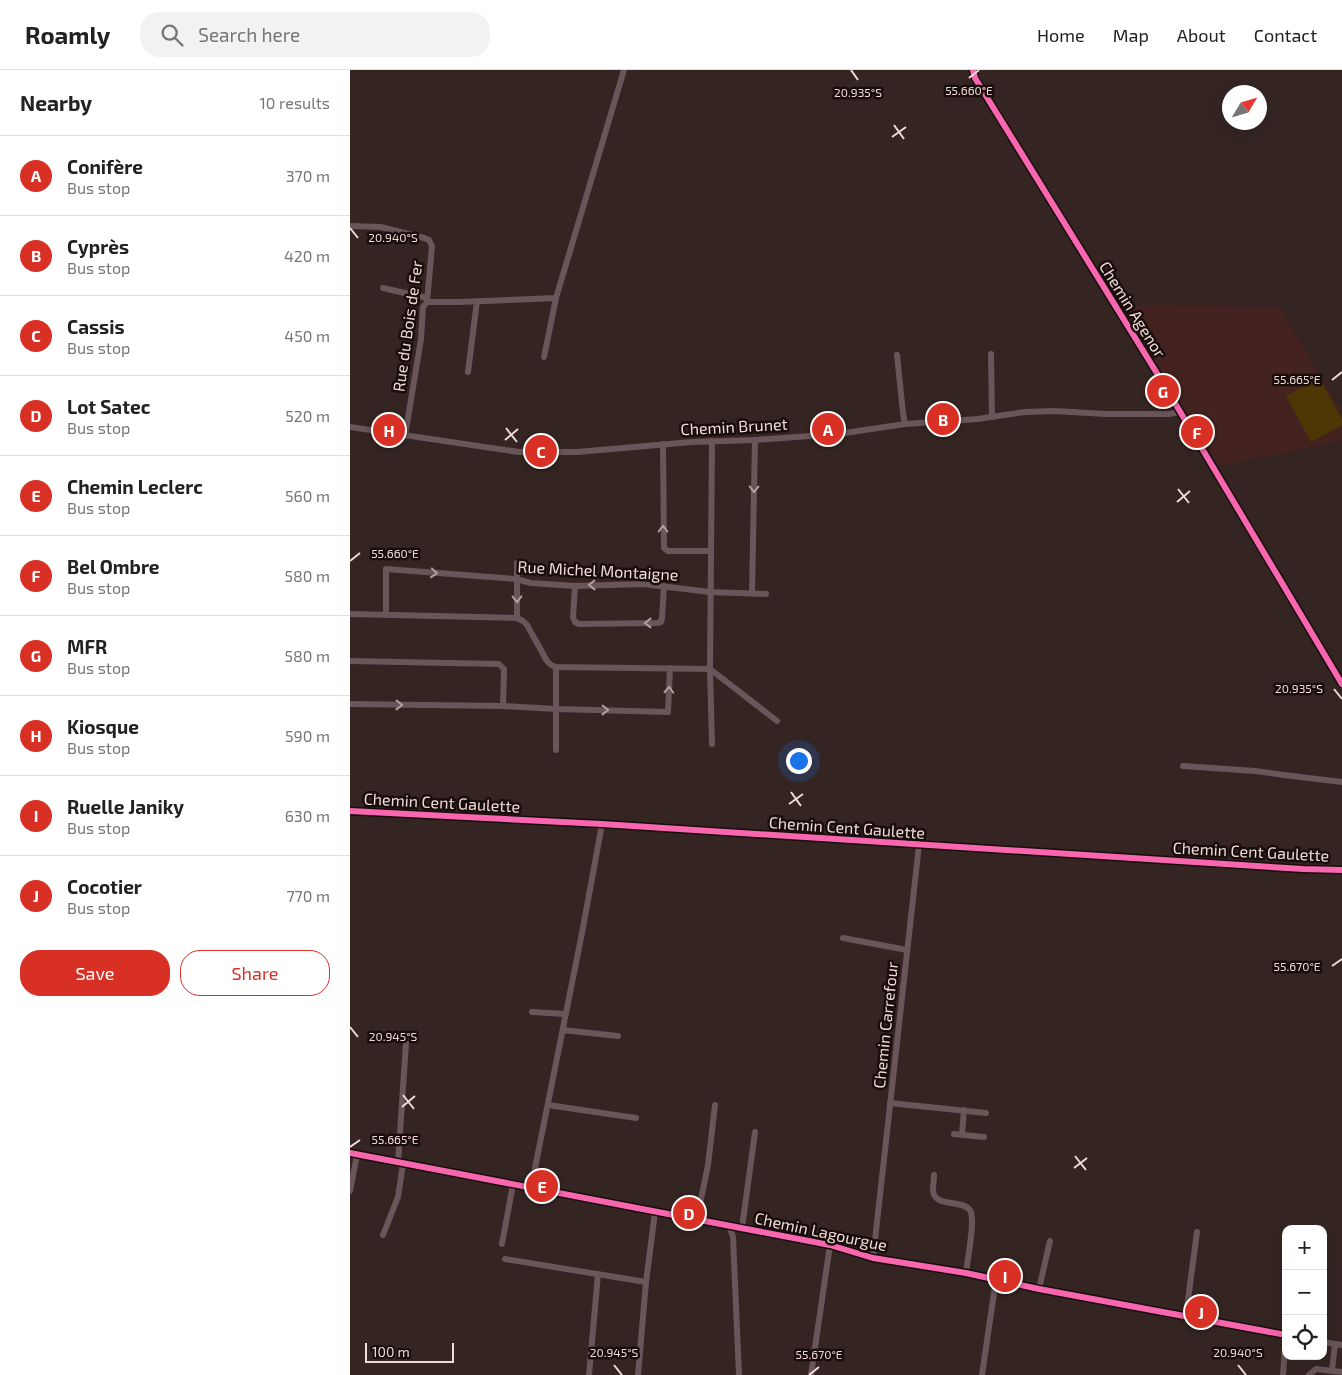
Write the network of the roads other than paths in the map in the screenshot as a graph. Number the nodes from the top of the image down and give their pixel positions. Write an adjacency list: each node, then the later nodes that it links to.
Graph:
1 (624, 70): 6 (street)
2 (964, 70): 3 (main road, Chemin Agenor)
3 (974, 74): 13 (main road, Chemin Agenor)
4 (350, 226): 7 (street, Rue du Bois de Fer)
5 (382, 288): 7 (street)
6 (556, 298): 8 (street); 11 (street)
7 (427, 300): 8 (street); 17 (street, Rue du Bois de Fer)
8 (477, 301): 12 (street)
9 (991, 354): 14 (street)
10 (898, 355): 15 (street)
11 (544, 357)
12 (468, 372)
13 (1179, 410): 14 (street, Chemin Brunet); 36 (main road, Chemin Agenor)
14 (992, 417): 15 (street, Chemin Brunet)
15 (905, 424): 18 (street, Chemin Brunet)
16 (350, 427): 17 (street, Chemin Brunet)
17 (405, 436): 20 (street, Chemin Brunet)
18 (755, 440): 19 (street, Chemin Brunet); 27 (street, one-way to 27)
19 (712, 442): 20 (street, Chemin Brunet); 21 (street)
20 (663, 444): 21 (street, one-way to 20)
21 (711, 551): 26 (street)
22 (517, 563): 23 (street)
23 (516, 579): 24 (street, Rue Michel Montaigne); 30 (street, Rue Michel Montaigne, one-way to 23); 31 (street, one-way to 31)
24 (575, 586): 25 (street, Rue Michel Montaigne, one-way to 24); 25 (street, one-way to 24)
25 (664, 586): 26 (street, Rue Michel Montaigne)
26 (710, 592): 27 (street, Rue Michel Montaigne); 35 (street)
27 (752, 593): 28 (street, Rue Michel Montaigne)
28 (766, 594)
29 (350, 614): 30 (street)
30 (386, 615): 31 (street)
31 (517, 618): 33 (street)
32 (350, 661): 38 (street)
33 (556, 667): 34 (street); 39 (street)
34 (670, 668): 35 (street); 39 (street, one-way to 34)
35 (710, 668): 40 (street); 41 (street)
36 (1342, 684)
37 (350, 704): 38 (street, one-way to 38)
38 (503, 706): 39 (street)
39 (556, 710): 42 (street)
40 (777, 720)
41 (712, 744)
42 (556, 750)
43 (1183, 766): 44 (street)
44 (1342, 782)
45 (350, 811): 46 (street, Chemin Cent Gaulette)
46 (602, 824): 47 (street, Chemin Cent Gaulette); 52 (street)
47 (919, 845): 48 (street, Chemin Cent Gaulette); 50 (street, Chemin Carrefour)
48 (1342, 870)
49 (843, 938): 50 (street, Chemin Carrefour)
50 (907, 950): 56 (street, Chemin Carrefour)
51 (532, 1012): 52 (street)
52 (566, 1014): 53 (street)
53 (563, 1030): 54 (street); 57 (street)
54 (618, 1036)
55 (406, 1043): 67 (street)
56 (890, 1103): 59 (street, Chemin Carrefour); 81 (street, Chemin Carrefour)
57 (548, 1105): 61 (street); 70 (street)
58 (715, 1105): 73 (street)
59 (964, 1110): 60 (street, Chemin Carrefour); 64 (street)
60 (986, 1113)
61 (636, 1118)
62 (755, 1132): 75 (street)
63 (954, 1134): 64 (street)
64 (962, 1134): 65 (street)
65 (984, 1137)
66 (353, 1154): 67 (street, Chemin Lagourgue); 71 (street, Chemin Lagourgue)
67 (401, 1164): 69 (street, Chemin Lagourgue); 77 (street)
68 (934, 1175): 83 (street)
69 (514, 1184): 70 (street, Chemin Lagourgue); 79 (street)
70 (531, 1188): 72 (street, Chemin Lagourgue)
71 (350, 1191)
72 (655, 1212): 73 (street, Chemin Lagourgue); 86 (street)
73 (697, 1219): 74 (street, Chemin Lagourgue)
74 (729, 1225): 75 (street, Chemin Lagourgue); 96 (street)
75 (742, 1228): 80 (street, Chemin Lagourgue)
76 (1197, 1232): 88 (street)
77 (383, 1235)
78 (1050, 1240): 87 (street)
79 (502, 1244)
80 (830, 1245): 81 (street, Chemin Lagourgue); 97 (street, Chemin Lagourgue)
81 (873, 1258): 83 (street, Chemin Lagourgue)
82 (504, 1259): 84 (street)
83 (966, 1273): 85 (street, Chemin Lagourgue)
84 (598, 1274): 86 (street); 94 (street)
85 (996, 1279): 87 (street, Chemin Lagourgue); 98 (street)
86 (646, 1282): 95 (street)
87 (1039, 1288): 88 (street, Chemin Lagourgue)
88 (1186, 1315): 89 (street, Chemin Lagourgue)
89 (1282, 1333)
90 (1338, 1345): 92 (street)
91 (1284, 1360): 99 (street, Chemin Lagourgue)
92 (1332, 1370): 93 (street); 100 (street)
93 (1342, 1372)
94 (590, 1375)
95 (638, 1375)
96 (739, 1375)
97 (811, 1375)
98 (982, 1375)
99 (1283, 1375)
100 (1309, 1375)

